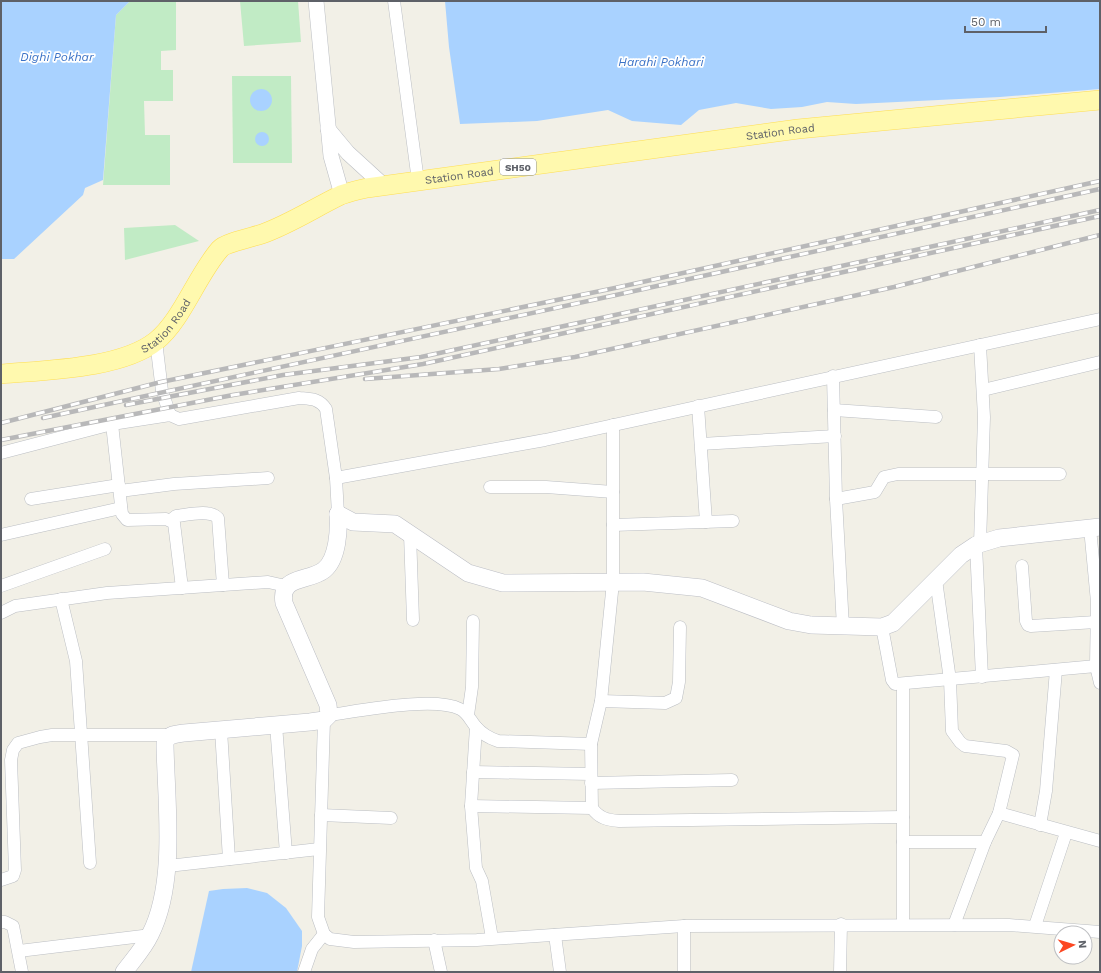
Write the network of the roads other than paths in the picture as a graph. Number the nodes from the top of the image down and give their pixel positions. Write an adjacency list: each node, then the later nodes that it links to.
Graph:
1 (316, 1): 4 (street)
2 (394, 1): 5 (street)
3 (1100, 100): 5 (main road, Station Road / SH50)
4 (328, 129): 6 (street); 7 (street)
5 (418, 180): 6 (main road, Station Road / SH50)
6 (383, 185): 7 (main road, Station Road / SH50)
7 (342, 195): 9 (main road, Station Road / SH50)
8 (1100, 318): 10 (street)
9 (156, 341): 12 (main road, Station Road / SH50); 17 (street)
10 (980, 345): 13 (street); 14 (street)
11 (1100, 362): 14 (street)
12 (1, 374)
13 (834, 376): 15 (street); 16 (street)
14 (983, 390): 25 (street)
15 (698, 406): 20 (street); 22 (street)
16 (834, 410): 18 (street); 21 (street)
17 (170, 415): 19 (street); 27 (street)
18 (936, 417)
19 (112, 424): 23 (street); 29 (street)
20 (613, 425): 27 (street); 30 (street)
21 (835, 436): 22 (street); 32 (street)
22 (701, 444): 37 (street)
23 (1, 453)
24 (1060, 474): 25 (street)
25 (982, 475): 32 (street); 42 (street)
26 (268, 478): 29 (street)
27 (336, 478): 36 (street)
28 (490, 487): 30 (street)
29 (119, 488): 31 (street); 33 (street)
30 (613, 492): 38 (street)
31 (31, 498)
32 (836, 499): 57 (street)
33 (121, 508): 34 (street); 41 (street)
34 (171, 520): 47 (street); 50 (street)
35 (733, 521): 37 (street)
36 (343, 522): 40 (main road); 49 (main road)
37 (706, 522): 38 (street)
38 (613, 525): 46 (street)
39 (1095, 528): 42 (main road); 53 (street)
40 (410, 534): 46 (main road); 54 (street)
41 (1, 535)
42 (978, 545): 45 (main road); 61 (street)
43 (105, 549): 48 (street)
44 (1022, 566): 53 (street)
45 (936, 580): 58 (main road); 62 (street)
46 (613, 582): 57 (main road); 65 (street)
47 (223, 585): 49 (street); 50 (street)
48 (1, 586)
49 (286, 586): 67 (main road)
50 (182, 588): 51 (street)
51 (61, 599): 52 (street); 72 (street)
52 (1, 612)
53 (1098, 617): 59 (street)
54 (413, 620)
55 (473, 621): 66 (street)
56 (680, 627): 65 (street)
57 (843, 627): 58 (main road)
58 (882, 627): 64 (street)
59 (1098, 666): 60 (street); 63 (street)
60 (1056, 670): 61 (street); 83 (street)
61 (982, 677): 62 (street)
62 (950, 680): 64 (street); 79 (street)
63 (1100, 683)
64 (903, 684): 81 (street)
65 (601, 701): 73 (street)
66 (468, 715): 67 (street); 69 (street)
67 (327, 718): 68 (main road); 80 (street)
68 (276, 725): 70 (main road); 89 (street)
69 (476, 727): 73 (street); 74 (street)
70 (221, 730): 71 (main road); 90 (street)
71 (171, 735): 72 (street); 92 (main road)
72 (82, 736): 91 (street); 93 (street)
73 (591, 744): 75 (street)
74 (473, 772): 75 (street); 77 (street)
75 (591, 779): 76 (street); 78 (street)
76 (732, 780)
77 (471, 806): 78 (street); 104 (street)
78 (592, 808): 81 (street)
79 (999, 813): 83 (street); 86 (street)
80 (320, 815): 82 (street); 88 (street)
81 (903, 816): 85 (street)
82 (391, 818)
83 (1040, 825): 84 (street)
84 (1066, 833): 87 (street); 99 (street)
85 (903, 842): 86 (street); 96 (street)
86 (985, 842): 97 (street)
87 (1100, 842)
88 (319, 849): 89 (street); 101 (street)
89 (286, 853): 90 (street)
90 (229, 859): 92 (street)
91 (90, 863)
92 (168, 866): 102 (main road)
93 (1, 880)
94 (1, 922): 106 (street)
95 (841, 924): 96 (street); 98 (street); 113 (street)
96 (903, 924): 97 (street)
97 (954, 925): 99 (street)
98 (684, 926): 103 (street); 112 (street)
99 (1035, 926): 100 (street)
100 (1100, 932)
101 (324, 934): 105 (street); 109 (street)
102 (150, 935): 106 (street); 108 (main road)
103 (554, 935): 104 (street); 111 (street)
104 (492, 938): 105 (street)
105 (434, 940): 110 (street)
106 (19, 950): 107 (street)
107 (22, 972)
108 (124, 972)
109 (304, 972)
110 (441, 972)
111 (560, 972)
112 (684, 972)
113 (840, 972)

